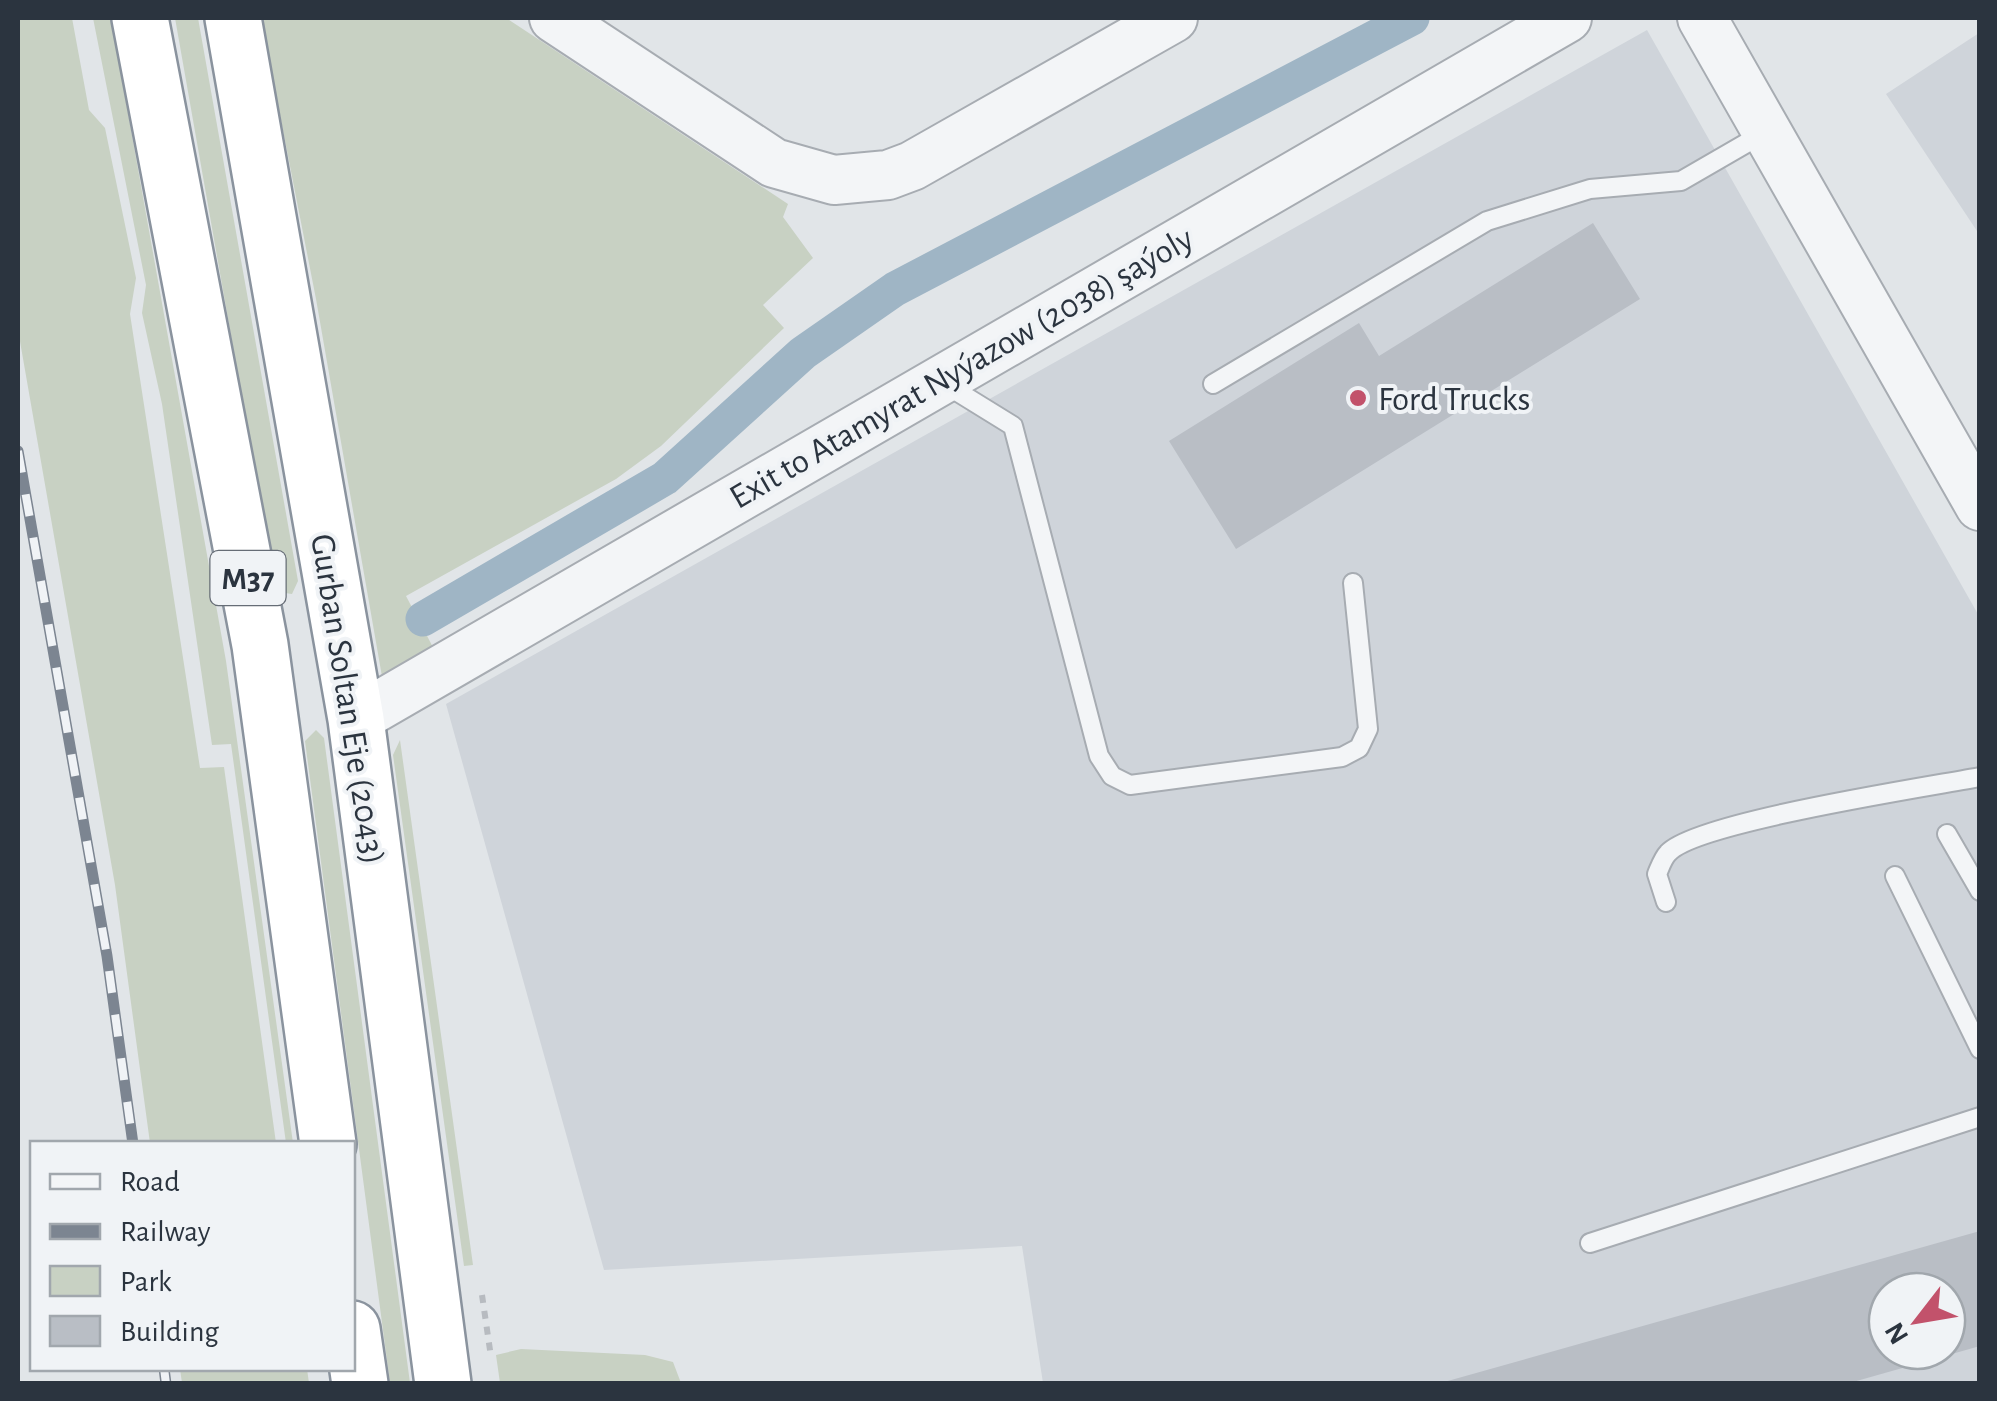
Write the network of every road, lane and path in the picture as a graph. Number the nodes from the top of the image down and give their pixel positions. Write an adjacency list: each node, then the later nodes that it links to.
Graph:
1 (140, 18): 20 (highway, M37)
2 (233, 18): 12 (highway, Gurban Soltan Eje (2043) / M37)
3 (554, 18): 4 (street)
4 (1173, 18)
5 (1566, 18): 8 (street, Exit to Atamyrat Nyýazow (2038) şaýoly)
6 (1702, 18): 7 (street)
7 (1766, 132): 9 (lane); 10 (street)
8 (938, 380): 11 (lane); 12 (street, Exit to Atamyrat Nyýazow (2038) şaýoly)
9 (1213, 384)
10 (1980, 506)
11 (1353, 583)
12 (356, 719): 26 (highway, Gurban Soltan Eje (2043) / M37)
13 (1980, 777): 17 (lane)
14 (1947, 834): 16 (lane)
15 (1895, 876): 18 (lane)
16 (1980, 891)
17 (1666, 902)
18 (1979, 1049)
19 (1980, 1117): 21 (lane)
20 (328, 1141)
21 (1590, 1243)
22 (482, 1295): 24 (path)
23 (355, 1350): 25 (highway)
24 (491, 1357)
25 (360, 1384)
26 (442, 1384)

